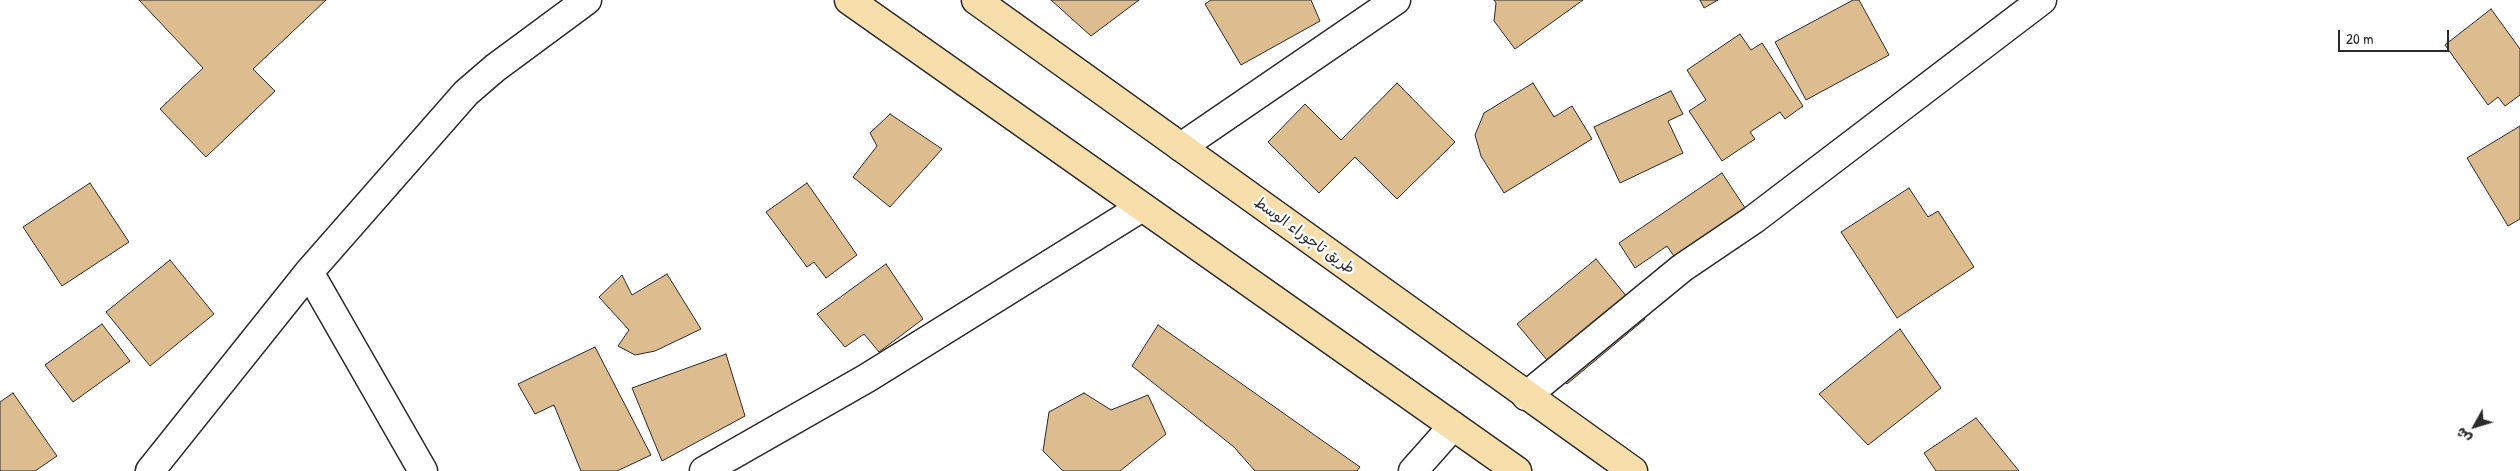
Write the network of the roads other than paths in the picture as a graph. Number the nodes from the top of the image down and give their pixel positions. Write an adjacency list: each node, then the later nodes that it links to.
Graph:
1 (587, 0): 8 (street)
2 (849, 0): 7 (main road)
3 (976, 0): 6 (main road, طريق تاجوراء الوسط)
4 (1396, 0): 6 (street)
5 (2042, 0): 9 (street)
6 (1181, 147): 9 (main road, طريق تاجوراء الوسط)
7 (1142, 207): 10 (main road); 13 (street)
8 (309, 272): 11 (street); 12 (street)
9 (1526, 396): 16 (main road, طريق تاجوراء الوسط)
10 (1453, 426): 14 (street); 15 (main road)
11 (150, 471)
12 (423, 471)
13 (704, 471)
14 (1412, 471)
15 (1517, 471)
16 (1633, 471)

